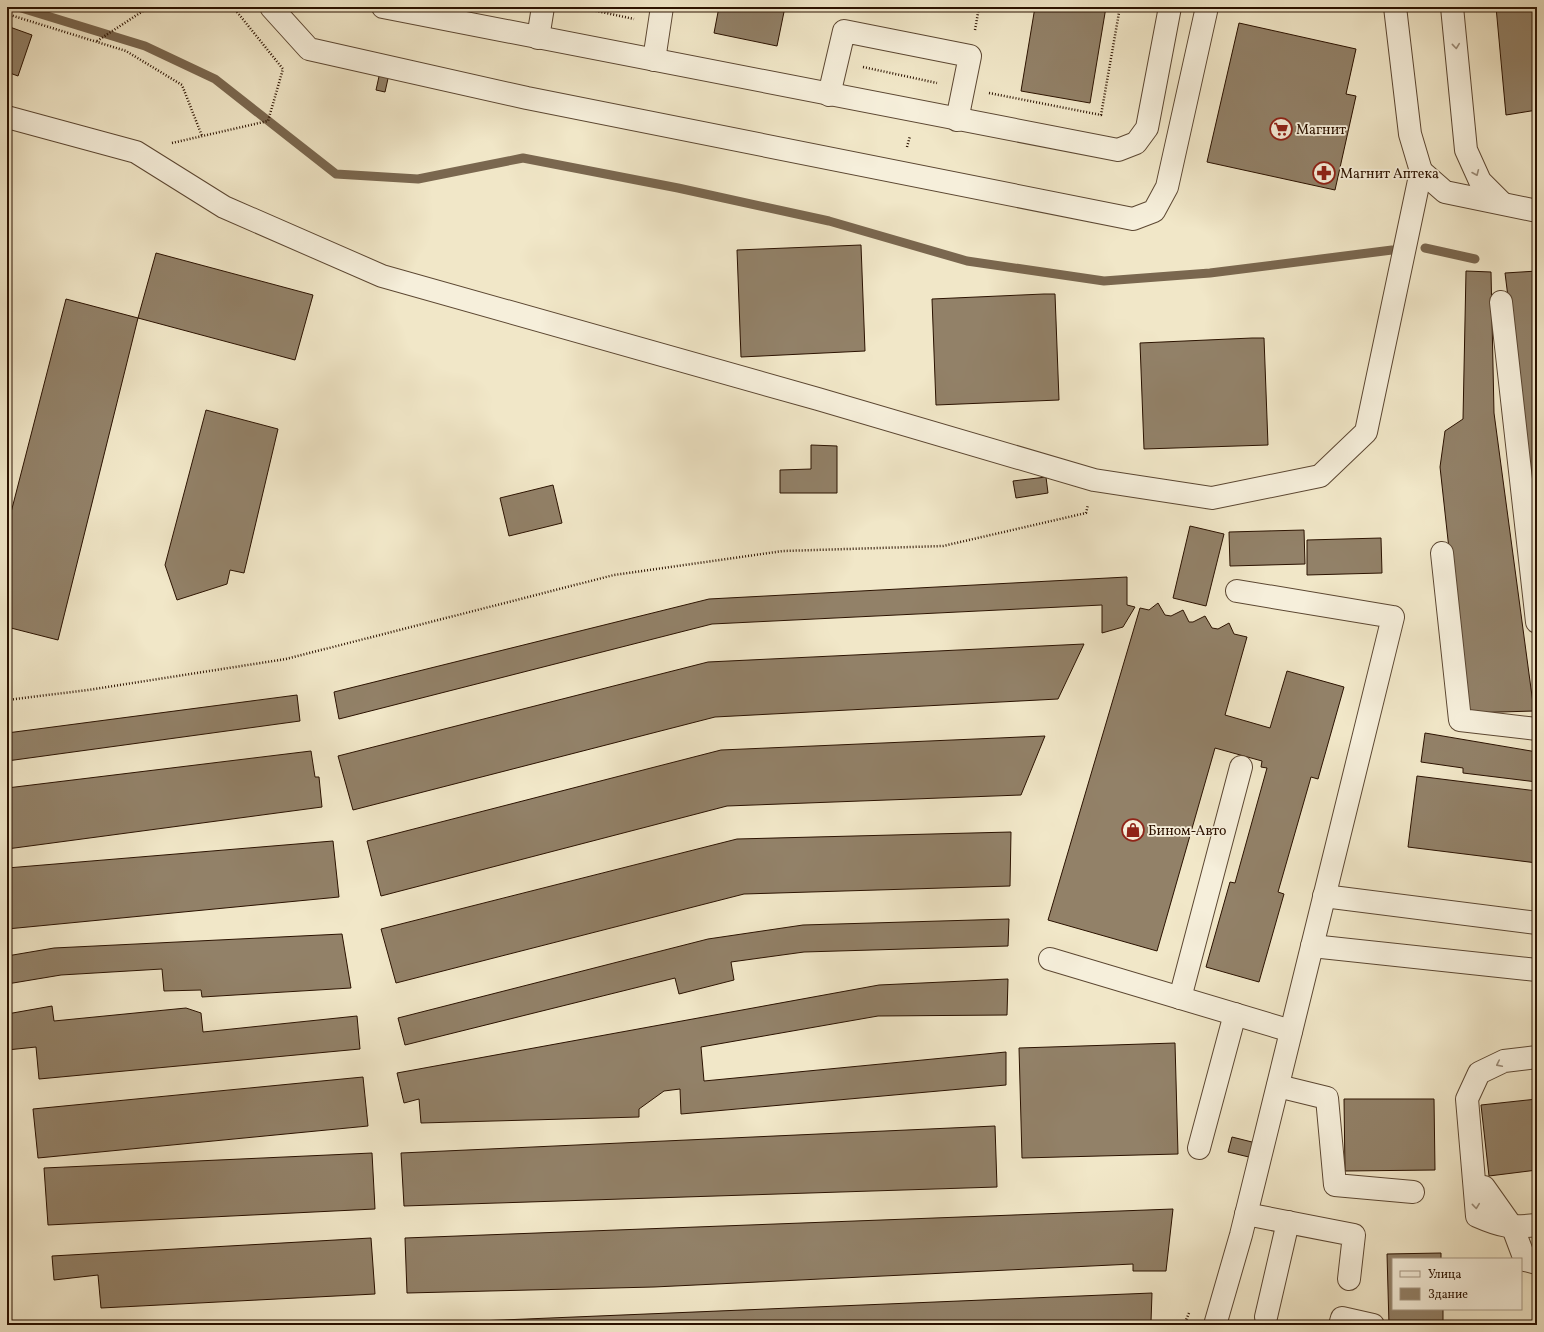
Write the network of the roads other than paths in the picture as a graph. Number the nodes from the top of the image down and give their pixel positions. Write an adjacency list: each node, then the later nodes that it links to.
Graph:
1 (271, 7): 5 (lane)
2 (383, 7): 9 (lane)
3 (544, 7): 9 (lane)
4 (1170, 7): 13 (lane)
5 (1207, 7)
6 (1395, 7): 14 (lane)
7 (1452, 7): 15 (lane, one-way to 15)
8 (660, 16): 10 (lane)
9 (538, 38): 10 (lane)
10 (654, 60): 11 (lane)
11 (829, 95): 13 (lane); 13 (lane)
12 (7, 117): 14 (lane)
13 (957, 120)
14 (1421, 172): 15 (lane)
15 (1502, 203): 16 (lane)
16 (1537, 211)
17 (1501, 302): 20 (lane)
18 (1442, 553): 21 (lane)
19 (1237, 591): 23 (lane)
20 (1537, 622)
21 (1537, 729)
22 (1241, 767): 28 (lane)
23 (1324, 896): 24 (lane); 25 (lane)
24 (1537, 923)
25 (1312, 946): 27 (lane); 30 (lane)
26 (1050, 959): 28 (lane)
27 (1537, 970)
28 (1180, 998): 29 (lane)
29 (1235, 1014): 30 (lane); 33 (lane)
30 (1291, 1031): 32 (lane)
31 (1537, 1057): 39 (lane, one-way to 39)
32 (1278, 1086): 35 (lane); 36 (lane)
33 (1199, 1148)
34 (1484, 1187): 39 (lane)
35 (1413, 1192)
36 (1246, 1214): 37 (lane); 43 (lane)
37 (1288, 1222): 41 (lane); 42 (lane)
38 (1537, 1225): 39 (lane)
39 (1513, 1228): 40 (lane)
40 (1537, 1263)
41 (1349, 1279)
42 (1266, 1317)
43 (1215, 1325)
44 (1340, 1325): 45 (lane)
45 (1374, 1325)

